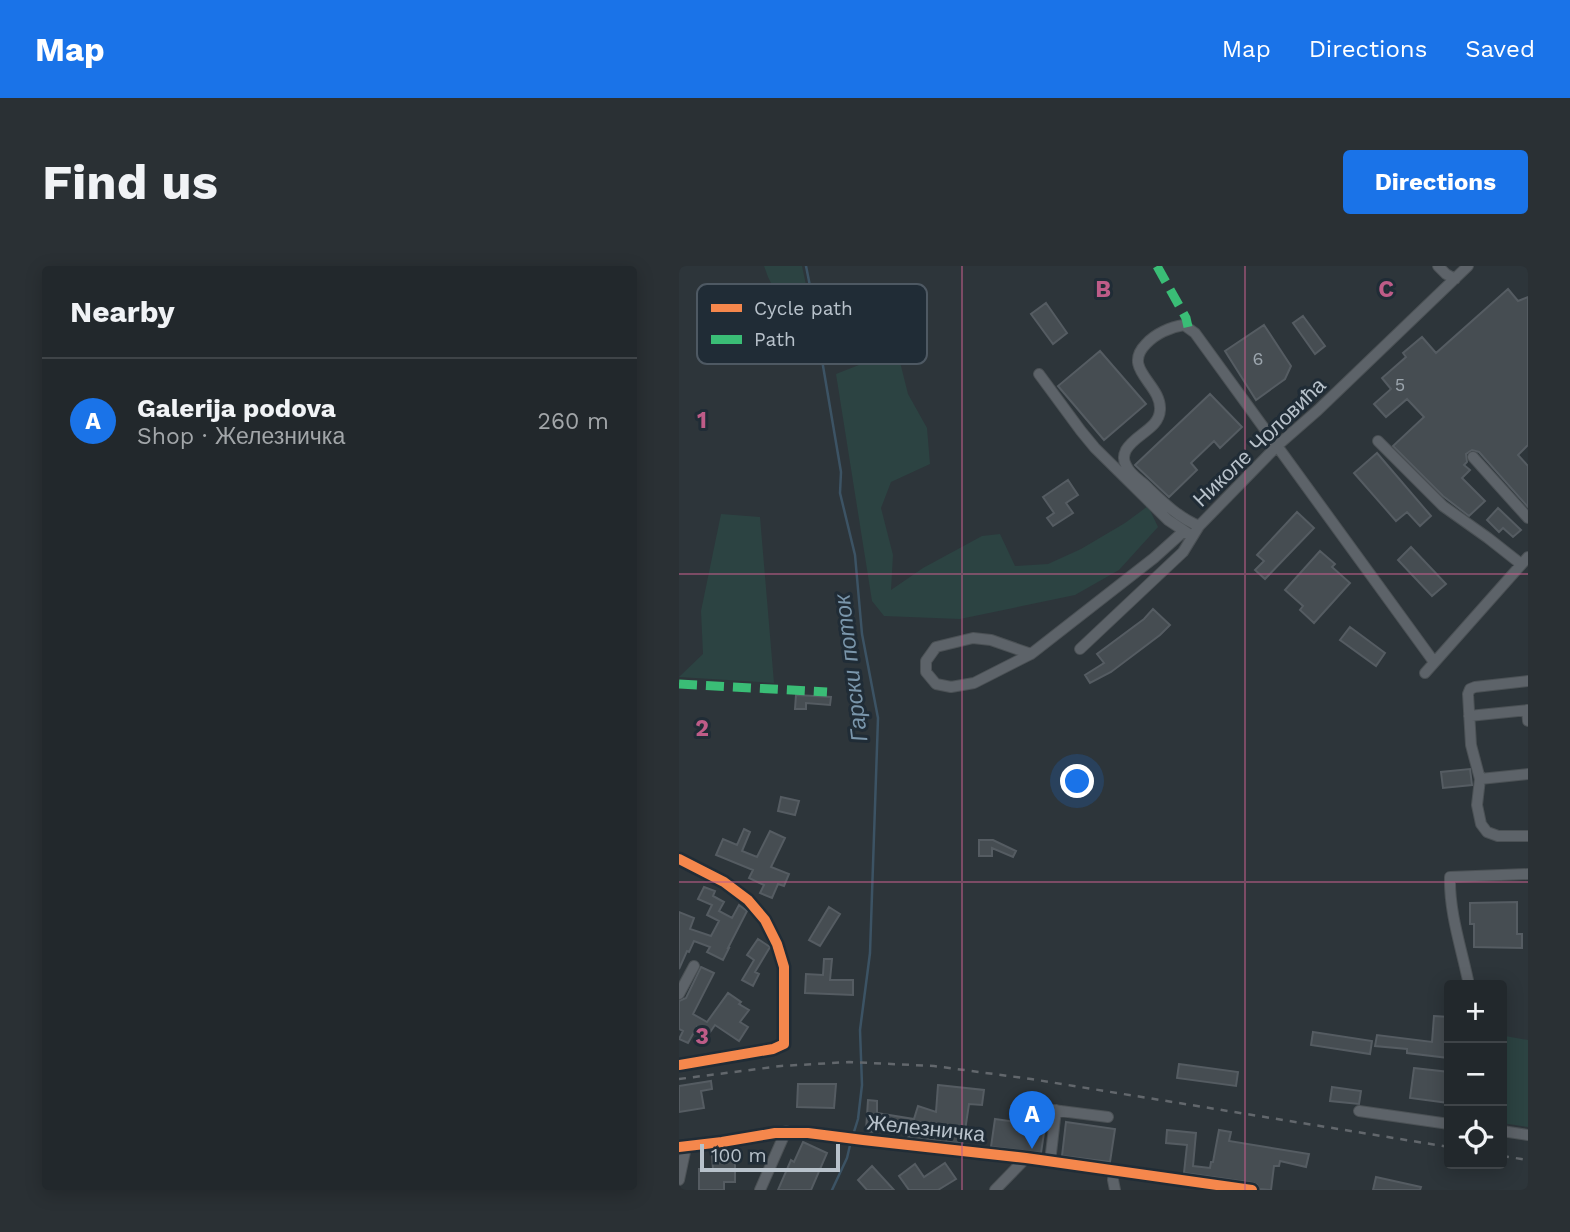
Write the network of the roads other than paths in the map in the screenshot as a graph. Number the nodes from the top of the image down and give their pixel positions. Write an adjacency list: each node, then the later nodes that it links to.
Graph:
1 (1438, 266): 3 (street)
2 (1468, 266): 3 (street, Николе Чоловића)
3 (1455, 279): 6 (street, Николе Чоловића)
4 (1039, 374): 10 (street)
5 (1378, 440): 11 (street)
6 (1278, 445): 9 (street, Николе Чоловића); 9 (street); 14 (street)
7 (1473, 457): 8 (street)
8 (1528, 519)
9 (1199, 526): 10 (street, Николе Чоловића)
10 (1188, 534): 12 (street, Николе Чоловића); 13 (street)
11 (1524, 561): 14 (street)
12 (1080, 649)
13 (1031, 654): 13 (street)
14 (1434, 662): 15 (street)
15 (1425, 673)
16 (1528, 681): 18 (street)
17 (1528, 714): 18 (street)
18 (1469, 716): 20 (street)
19 (1528, 774): 20 (street)
20 (1479, 779): 21 (street)
21 (1528, 836)
22 (679, 859): 27 (street)
23 (1528, 874): 25 (street)
24 (694, 966): 26 (street)
25 (1468, 980)
26 (679, 994)
27 (679, 1065)
28 (1021, 1106): 29 (street)
29 (1056, 1110): 31 (street); 38 (street)
30 (1359, 1111): 32 (street)
31 (1108, 1117)
32 (1444, 1123)
33 (786, 1131): 36 (street, Железничка); 37 (street, Железничка); 42 (street)
34 (1507, 1132): 35 (street)
35 (1528, 1135)
36 (683, 1147): 40 (street)
37 (1026, 1158): 38 (street, Железничка); 43 (street)
38 (1050, 1162): 39 (street, Железничка)
39 (1114, 1171): 41 (street, Железничка); 44 (street)
40 (679, 1180)
41 (1180, 1185): 45 (street, Железничка)
42 (760, 1190)
43 (995, 1190)
44 (1115, 1190)
45 (1252, 1190)

